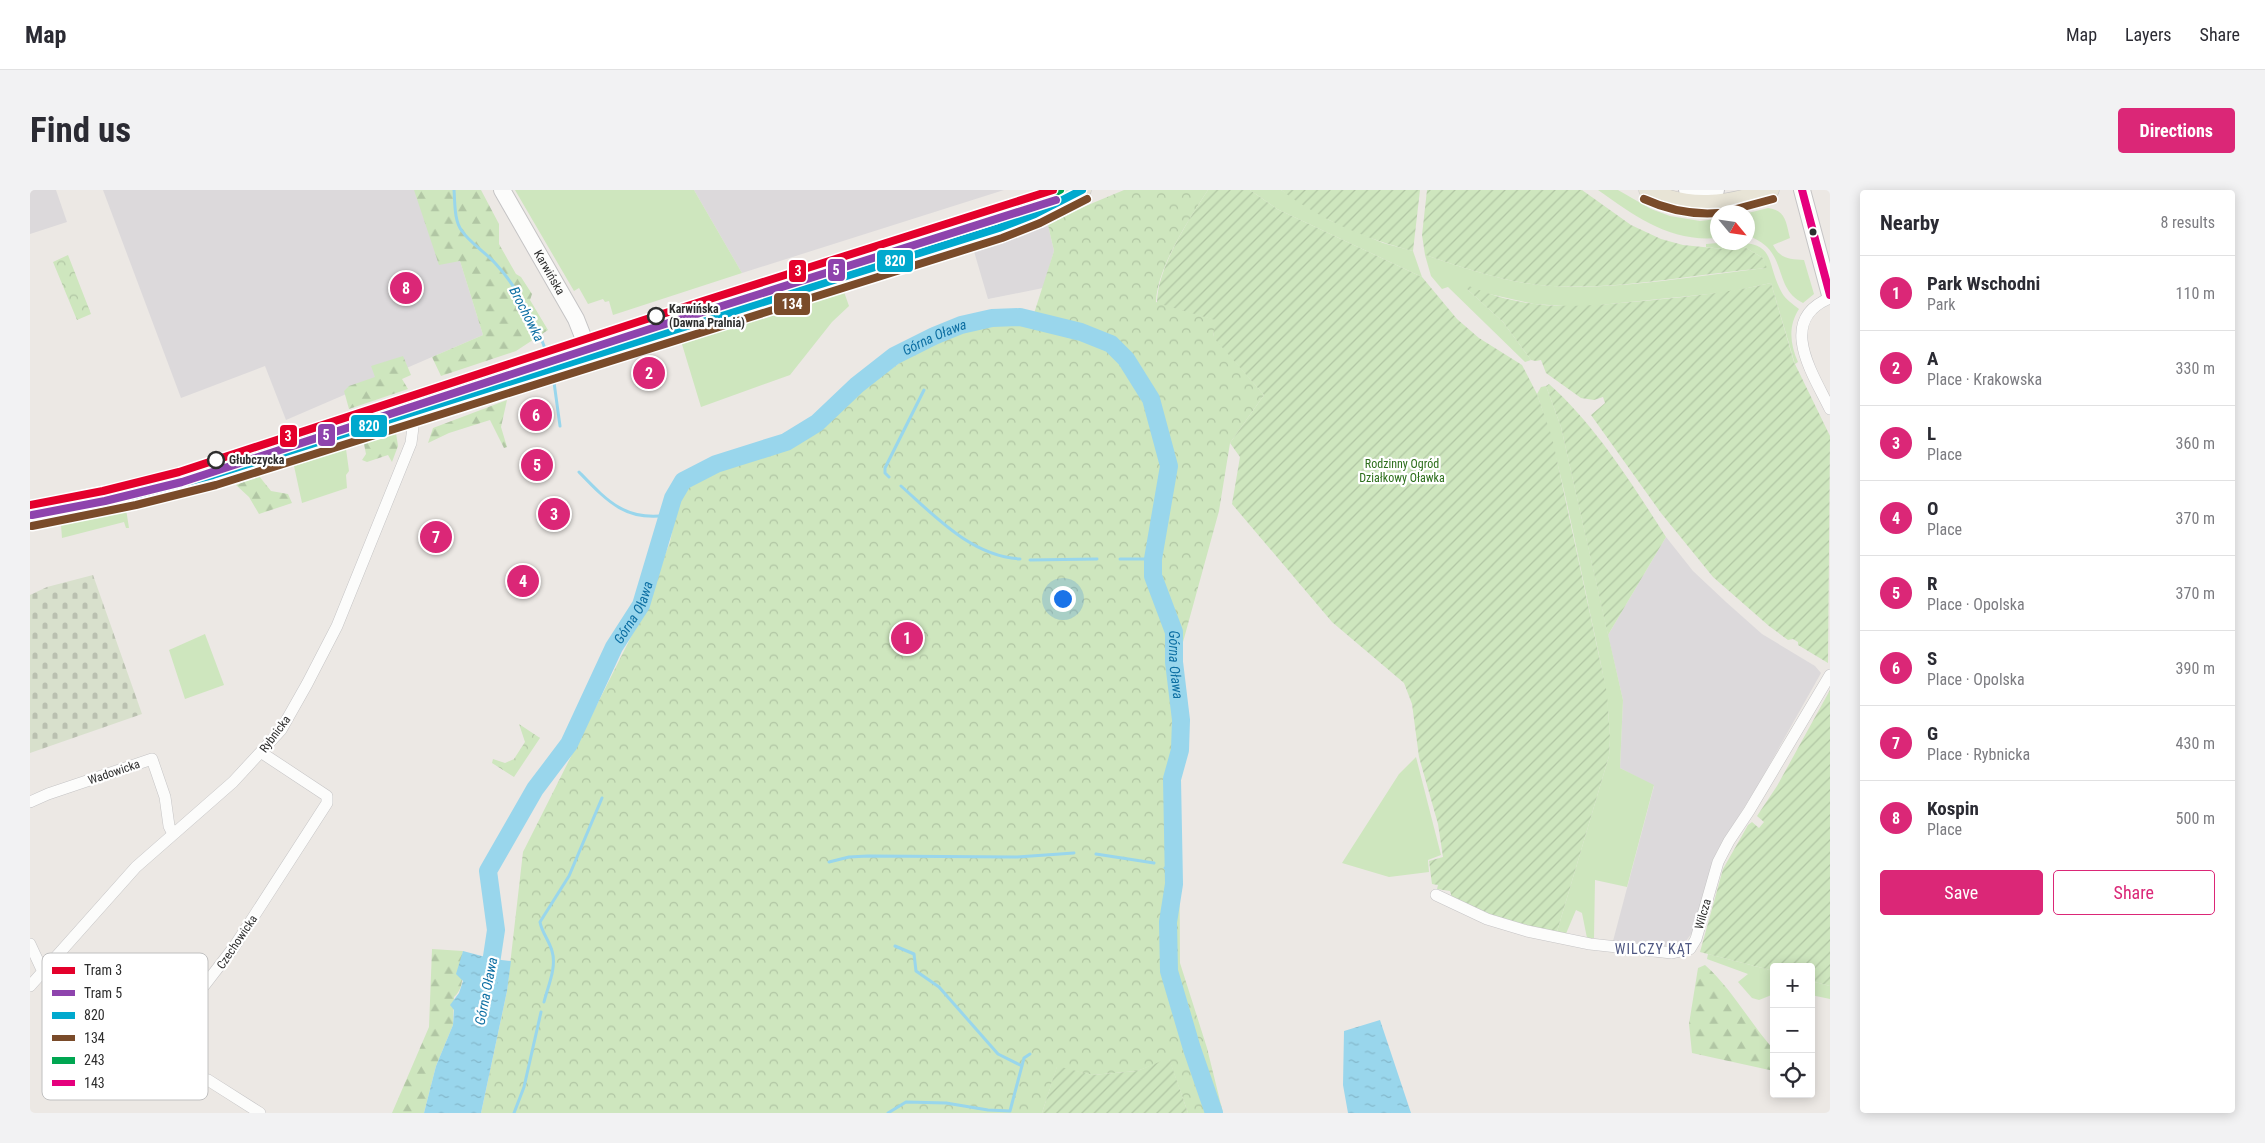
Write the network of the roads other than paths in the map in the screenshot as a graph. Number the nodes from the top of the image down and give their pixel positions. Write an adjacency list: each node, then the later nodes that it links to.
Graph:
1 (502, 190): 9 (street, Karwińska)
2 (1082, 190): 9 (main road)
3 (1648, 190): 6 (main road)
4 (1687, 190): 5 (street)
5 (1716, 190)
6 (1770, 190)
7 (1802, 190): 8 (street)
8 (1830, 297): 10 (street)
9 (591, 357): 11 (main road)
10 (1830, 409)
11 (410, 414): 12 (main road); 14 (street, Rybnicka)
12 (30, 516)
13 (1830, 675): 17 (street, Wilcza)
14 (262, 753): 16 (street, Rybnicka); 21 (street, Czechowicka)
15 (30, 802): 16 (street, Wadowicka)
16 (173, 834): 19 (street, Rybnicka)
17 (1436, 895)
18 (30, 944): 20 (street)
19 (59, 953)
20 (42, 972): 22 (street, Rybnicka)
21 (208, 981)
22 (30, 986)
23 (208, 1080): 24 (street)
24 (260, 1113)

